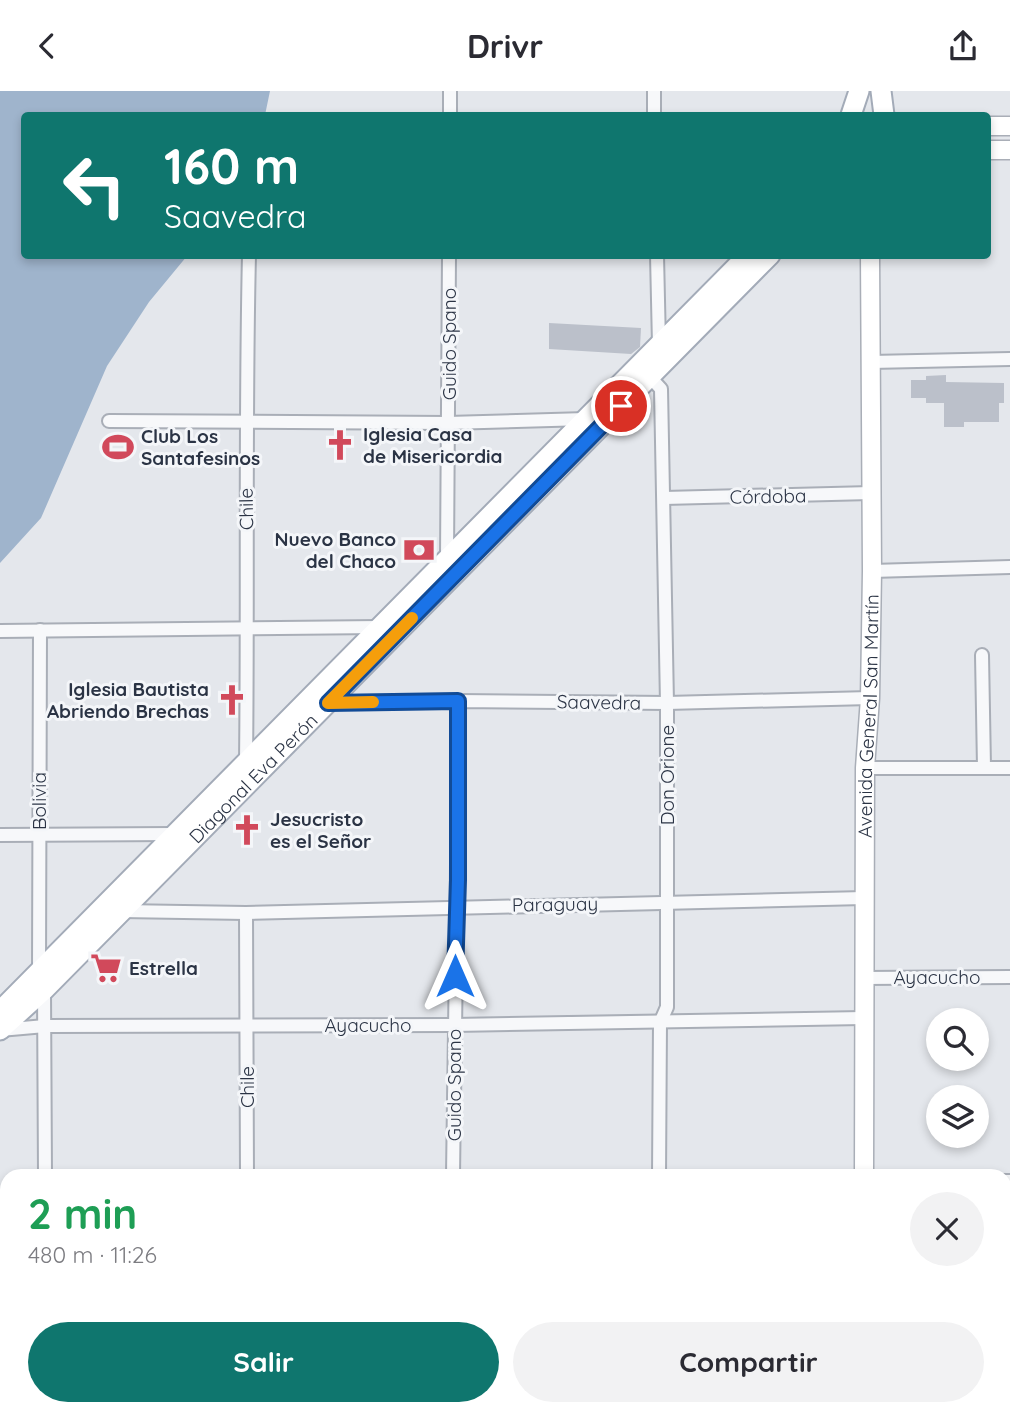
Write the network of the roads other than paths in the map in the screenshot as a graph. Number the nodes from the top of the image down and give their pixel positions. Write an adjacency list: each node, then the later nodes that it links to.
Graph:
1 (450, 91): 5 (street)
2 (654, 91): 6 (street)
3 (859, 91): 7 (main road)
4 (880, 91): 8 (main road)
5 (450, 112)
6 (654, 112)
7 (852, 112)
8 (884, 112)
9 (991, 126): 10 (street)
10 (1010, 126)
11 (991, 150): 12 (street)
12 (1010, 150)
13 (249, 259): 25 (street, Chile)
14 (449, 259): 26 (street, Guido Spano)
15 (657, 259): 19 (street)
16 (744, 259): 19 (main road, Diagonal Eva Perón)
17 (766, 259): 22 (main road, Diagonal Eva Perón)
18 (870, 259): 21 (street, Avenida General San Martín)
19 (659, 345): 23 (main road, Diagonal Eva Perón)
20 (1010, 359): 21 (street)
21 (871, 362): 27 (street, Avenida General San Martín)
22 (649, 377): 28 (street, Don Orione); 39 (main road, Diagonal Eva Perón)
23 (586, 419): 26 (street); 29 (main road, Diagonal Eva Perón)
24 (109, 421): 25 (street)
25 (245, 423): 26 (street); 33 (street, Chile)
26 (448, 423): 29 (street, Guido Spano)
27 (871, 493): 28 (street, Córdoba); 31 (street, Avenida General San Martín)
28 (664, 498): 40 (street, Don Orione)
29 (447, 558): 32 (main road, Diagonal Eva Perón)
30 (1010, 568): 31 (street)
31 (872, 571): 37 (street, Avenida General San Martín)
32 (380, 628): 33 (street); 41 (main road, Diagonal Eva Perón)
33 (248, 629): 34 (street); 41 (street, Chile)
34 (40, 630): 35 (street); 45 (street, Bolivia)
35 (0, 631)
36 (982, 655): 42 (street)
37 (870, 698): 40 (street, Saavedra); 43 (street, Avenida General San Martín)
38 (458, 701): 39 (street, Saavedra); 40 (street, Saavedra); 50 (street, Guido Spano)
39 (328, 703): 51 (main road, Diagonal Eva Perón)
40 (667, 703): 49 (street, Don Orione)
41 (246, 762): 46 (main road, Diagonal Eva Perón)
42 (984, 767): 43 (street); 44 (street)
43 (865, 768): 48 (street, Avenida General San Martín)
44 (1010, 768)
45 (39, 834): 46 (street); 47 (street); 55 (street, Bolivia)
46 (174, 834): 55 (main road, Diagonal Eva Perón)
47 (0, 835)
48 (864, 898): 49 (street, Paraguay); 54 (street, Avenida General San Martín)
49 (668, 901): 50 (street, Paraguay); 58 (street, Don Orione)
50 (456, 907): 52 (street, Paraguay); 60 (street, Guido Spano)
51 (121, 911): 52 (street, Paraguay); 55 (main road, Diagonal Eva Perón)
52 (246, 913): 59 (street, Chile)
53 (1010, 977): 54 (street, Ayacucho)
54 (864, 978): 57 (street, Avenida General San Martín)
55 (42, 981): 56 (main road, Diagonal Eva Perón); 61 (street, Bolivia); 62 (main road, Diagonal Eva Perón)
56 (0, 1011)
57 (863, 1018): 58 (street, Ayacucho); 67 (street, Avenida General San Martín)
58 (660, 1023): 60 (street, Ayacucho); 66 (street, Don Orione)
59 (247, 1024): 60 (street, Ayacucho); 61 (street, Ayacucho); 64 (street, Chile)
60 (454, 1025): 65 (street, Guido Spano)
61 (45, 1026): 62 (street, Ayacucho); 63 (street, Bolivia)
62 (0, 1030)
63 (45, 1169)
64 (247, 1169)
65 (453, 1169)
66 (659, 1169)
67 (864, 1169)

